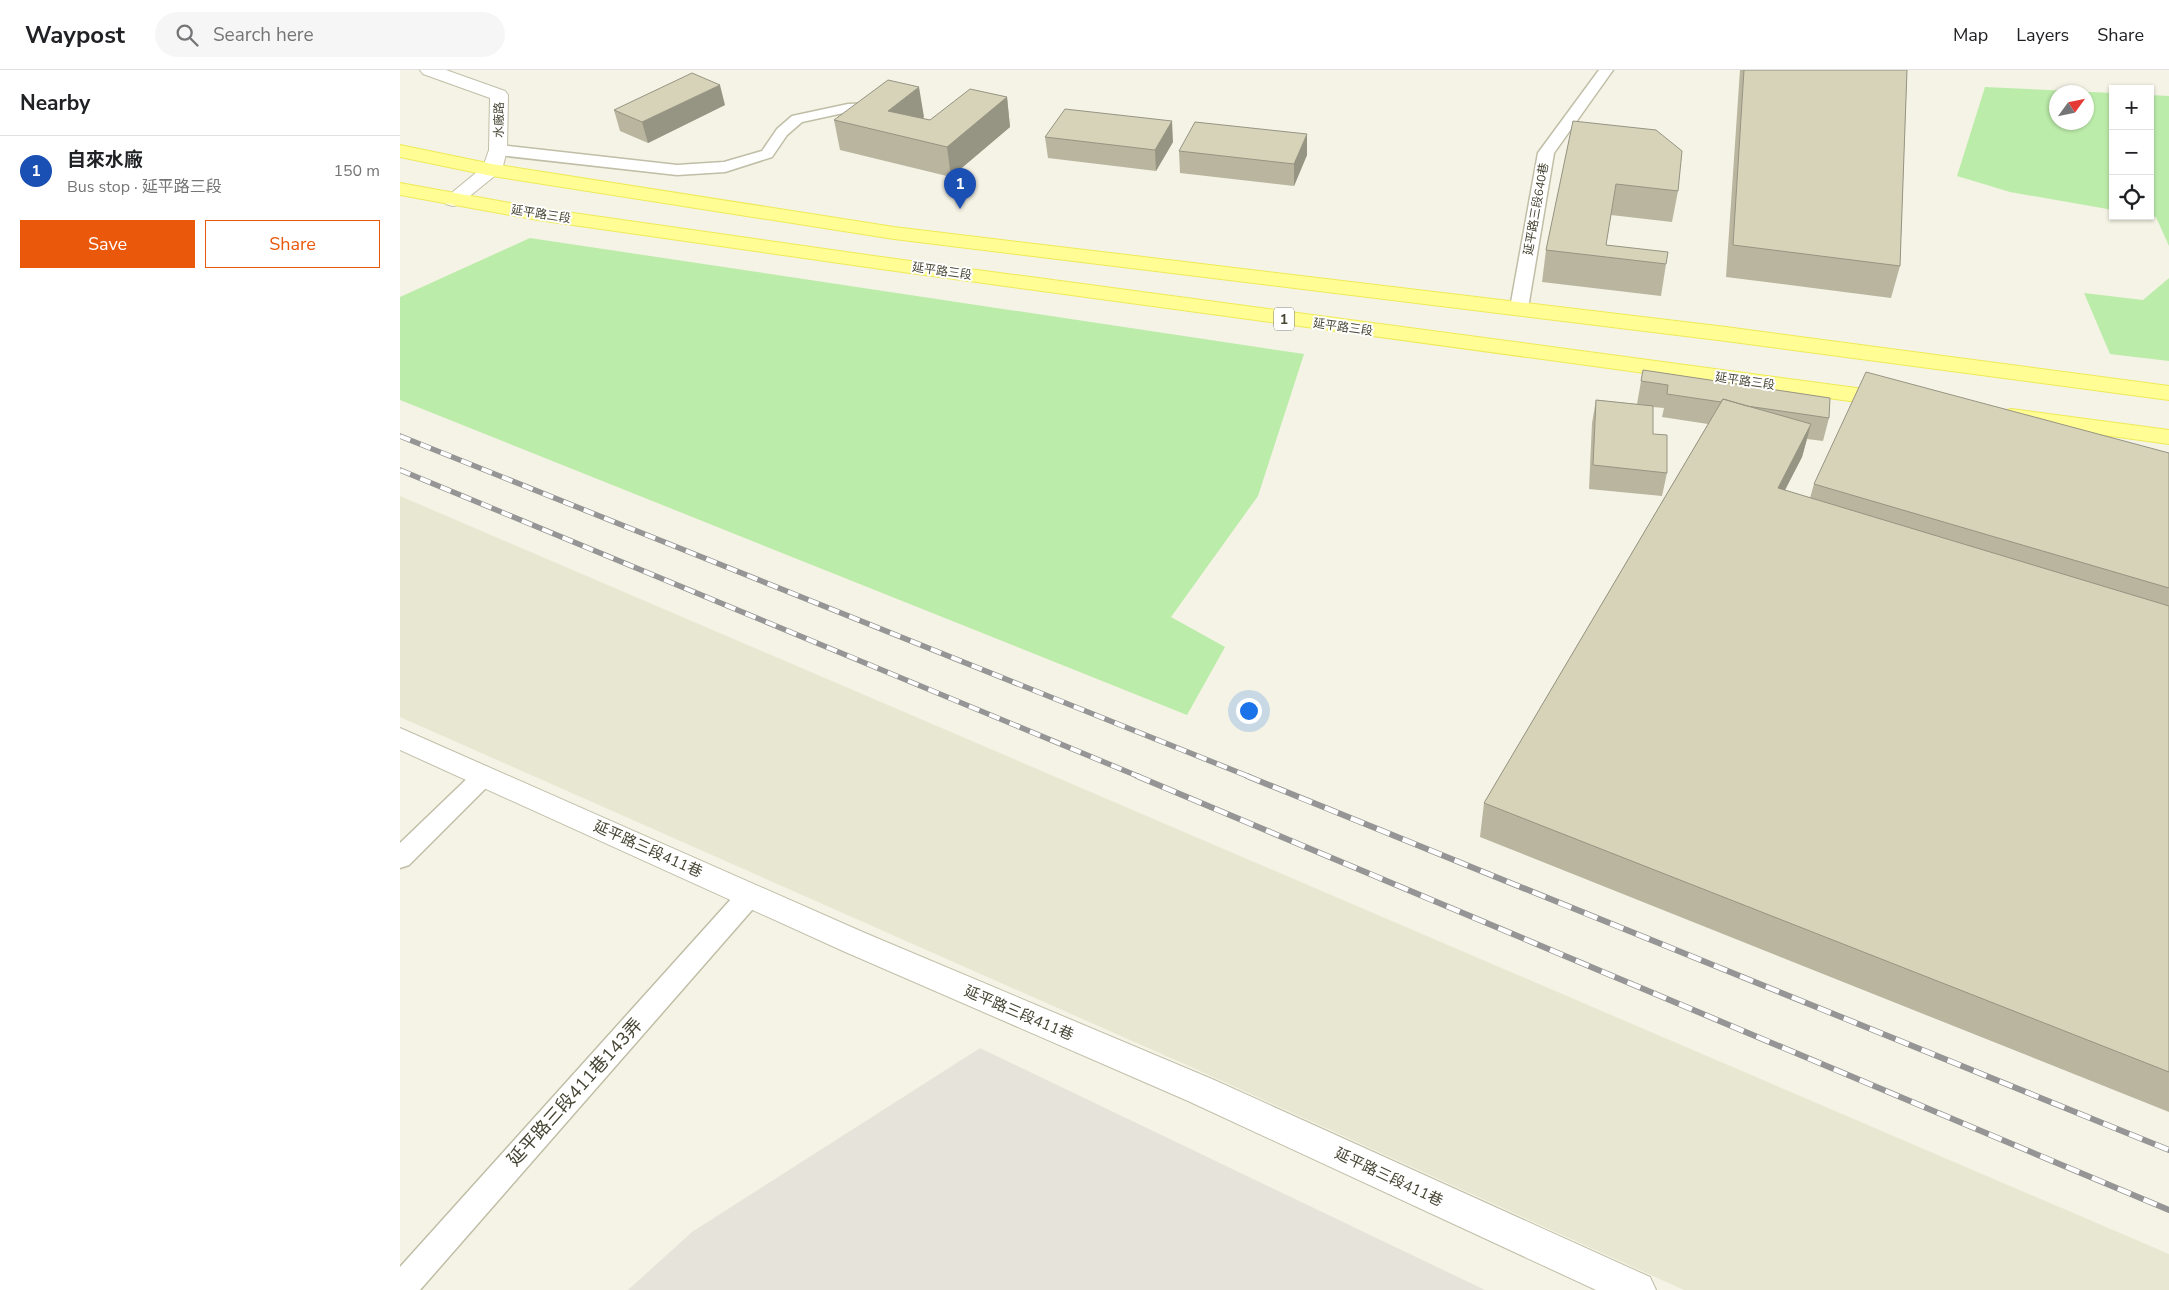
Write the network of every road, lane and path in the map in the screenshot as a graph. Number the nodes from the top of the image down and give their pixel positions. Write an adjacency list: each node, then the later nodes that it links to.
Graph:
1 (429, 70): 5 (street, 水廠路)
2 (1606, 70): 8 (lane, 延平路三段640巷)
3 (876, 106): 5 (lane)
4 (400, 151): 5 (main road, 延平路三段 / 1)
5 (495, 160): 7 (street); 8 (main road, 延平路三段 / 1)
6 (400, 190): 7 (main road, 延平路三段 / 1)
7 (453, 200): 9 (main road, 延平路三段 / 1)
8 (1519, 308): 9 (main road, 延平路三段 / 1)
9 (1723, 356): 10 (main road, 延平路三段 / 1); 11 (main road, 延平路三段 / 1)
10 (2169, 393)
11 (1915, 403)
12 (1993, 414): 13 (main road)
13 (2169, 437)
14 (400, 738): 15 (street, 延平路三段411巷)
15 (484, 776): 16 (lane); 17 (street, 延平路三段411巷)
16 (400, 858)
17 (750, 895): 18 (lane, 延平路三段411巷143弄); 19 (street, 延平路三段411巷)
18 (400, 1290)
19 (1637, 1290)

